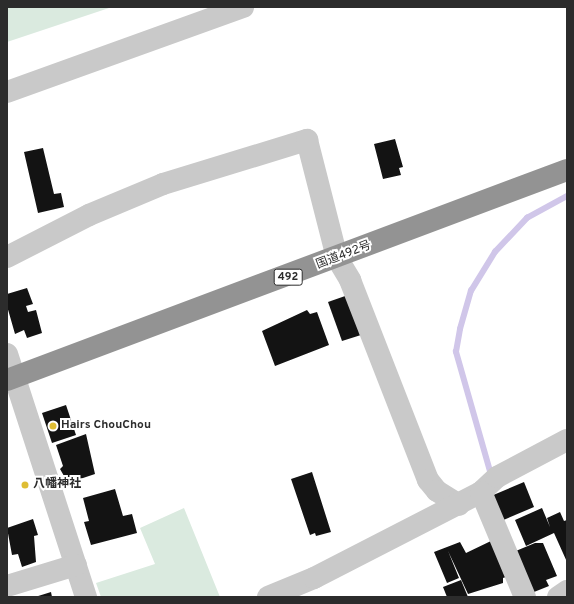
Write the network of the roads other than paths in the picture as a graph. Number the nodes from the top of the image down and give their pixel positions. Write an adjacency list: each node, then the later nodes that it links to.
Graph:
1 (243, 7): 2 (street)
2 (7, 92)
3 (567, 170): 5 (highway, 国道492号 / 492)
4 (7, 257): 5 (street)
5 (337, 258): 7 (highway, 国道492号 / 492); 10 (street)
6 (7, 354): 7 (street)
7 (10, 379): 11 (street)
8 (567, 440): 9 (street)
9 (481, 492): 10 (street); 16 (street)
10 (459, 505): 15 (street)
11 (76, 565): 12 (street); 14 (street)
12 (7, 586)
13 (567, 591): 17 (street)
14 (86, 597)
15 (268, 597)
16 (526, 597)
17 (558, 597)

